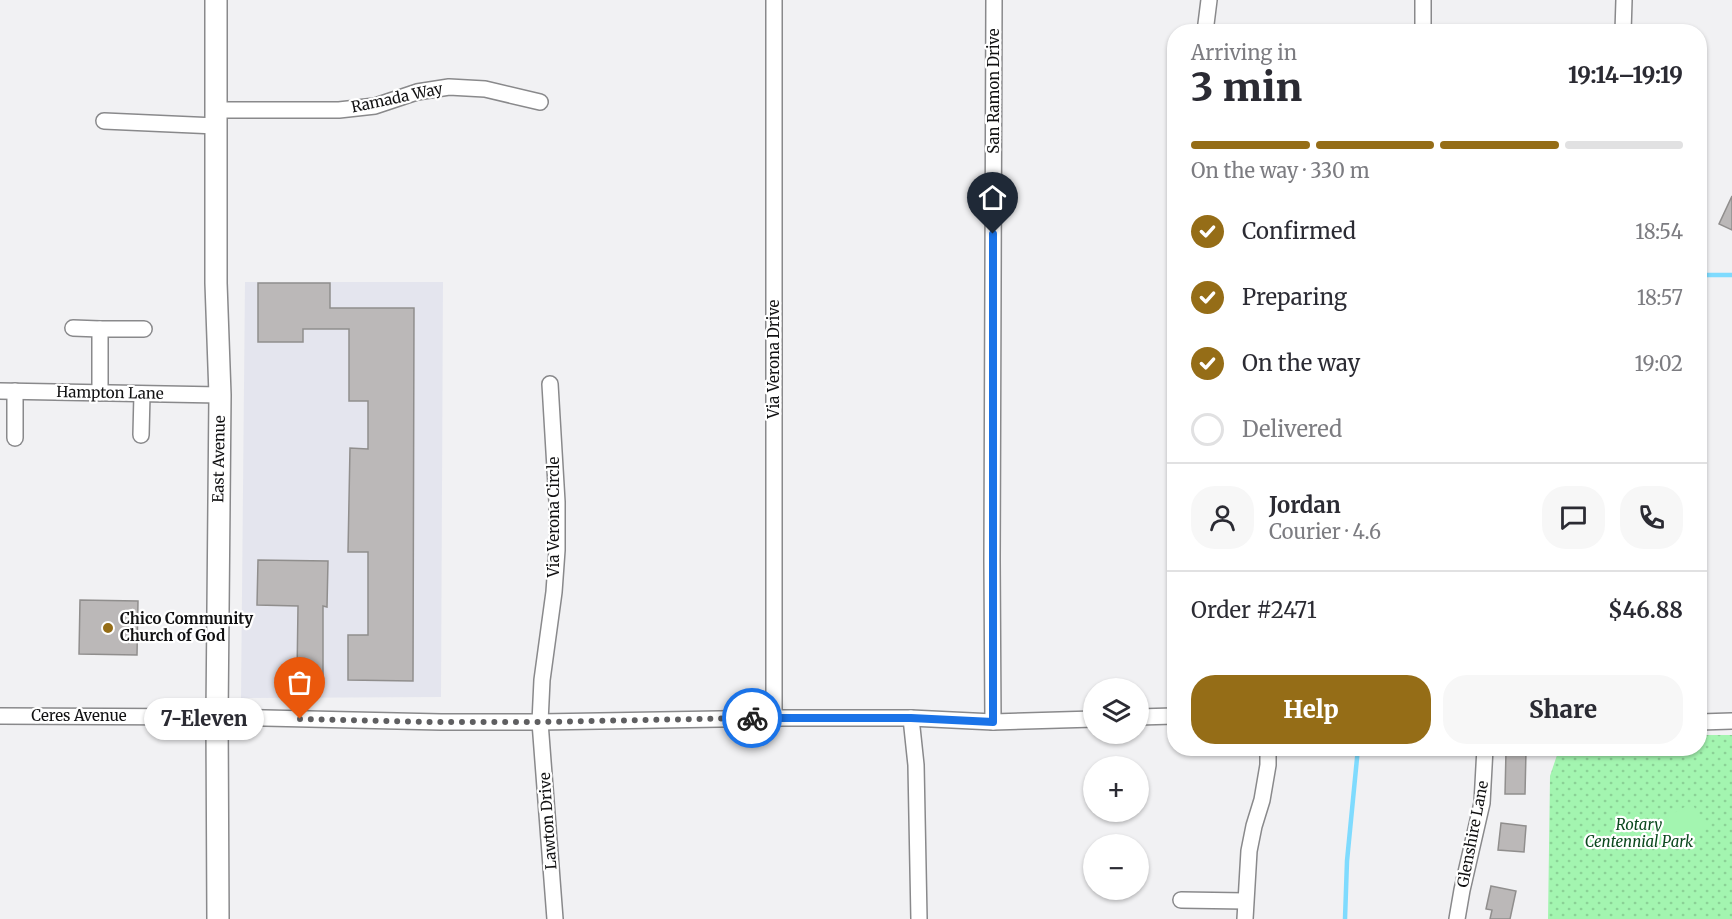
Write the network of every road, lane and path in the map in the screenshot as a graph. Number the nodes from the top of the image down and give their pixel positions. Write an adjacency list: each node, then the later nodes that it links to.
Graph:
1 (216, 0): 11 (main road, East Avenue)
2 (774, 0): 27 (street, Via Verona Drive)
3 (994, 0): 31 (street, San Ramon Drive)
4 (1209, 0): 7 (street)
5 (1423, 0): 8 (street)
6 (1624, 0): 9 (street)
7 (1206, 24)
8 (1423, 24)
9 (1623, 24)
10 (540, 102): 11 (street, Ramada Way)
11 (216, 118): 12 (street, Ramada Way); 20 (main road, East Avenue)
12 (104, 121)
13 (73, 328): 14 (street)
14 (100, 329): 15 (street); 18 (street)
15 (144, 329)
16 (550, 384): 30 (street, Via Verona Circle)
17 (7, 391): 18 (street, Hampton Lane); 22 (street)
18 (100, 393): 19 (street, Hampton Lane)
19 (142, 394): 20 (street, Hampton Lane); 21 (street)
20 (220, 395): 24 (main road, East Avenue)
21 (141, 435)
22 (15, 438)
23 (0, 716): 24 (street, Ceres Avenue)
24 (217, 717): 30 (street, Ceres Avenue); 38 (main road, East Avenue)
25 (1149, 717): 26 (street)
26 (1167, 717)
27 (774, 718): 28 (street, Ceres Avenue); 30 (street, Ceres Avenue)
28 (911, 718): 31 (street, Ceres Avenue); 40 (street)
29 (1083, 719): 31 (street, Ceres Avenue)
30 (540, 722): 39 (street, Lawton Drive)
31 (993, 722)
32 (1707, 722): 33 (street)
33 (1732, 722)
34 (1268, 756): 37 (street)
35 (1485, 756): 42 (street, Glenshire Lane)
36 (1181, 900): 37 (street)
37 (1245, 901): 41 (street)
38 (218, 919)
39 (555, 919)
40 (919, 919)
41 (1245, 919)
42 (1457, 919)

